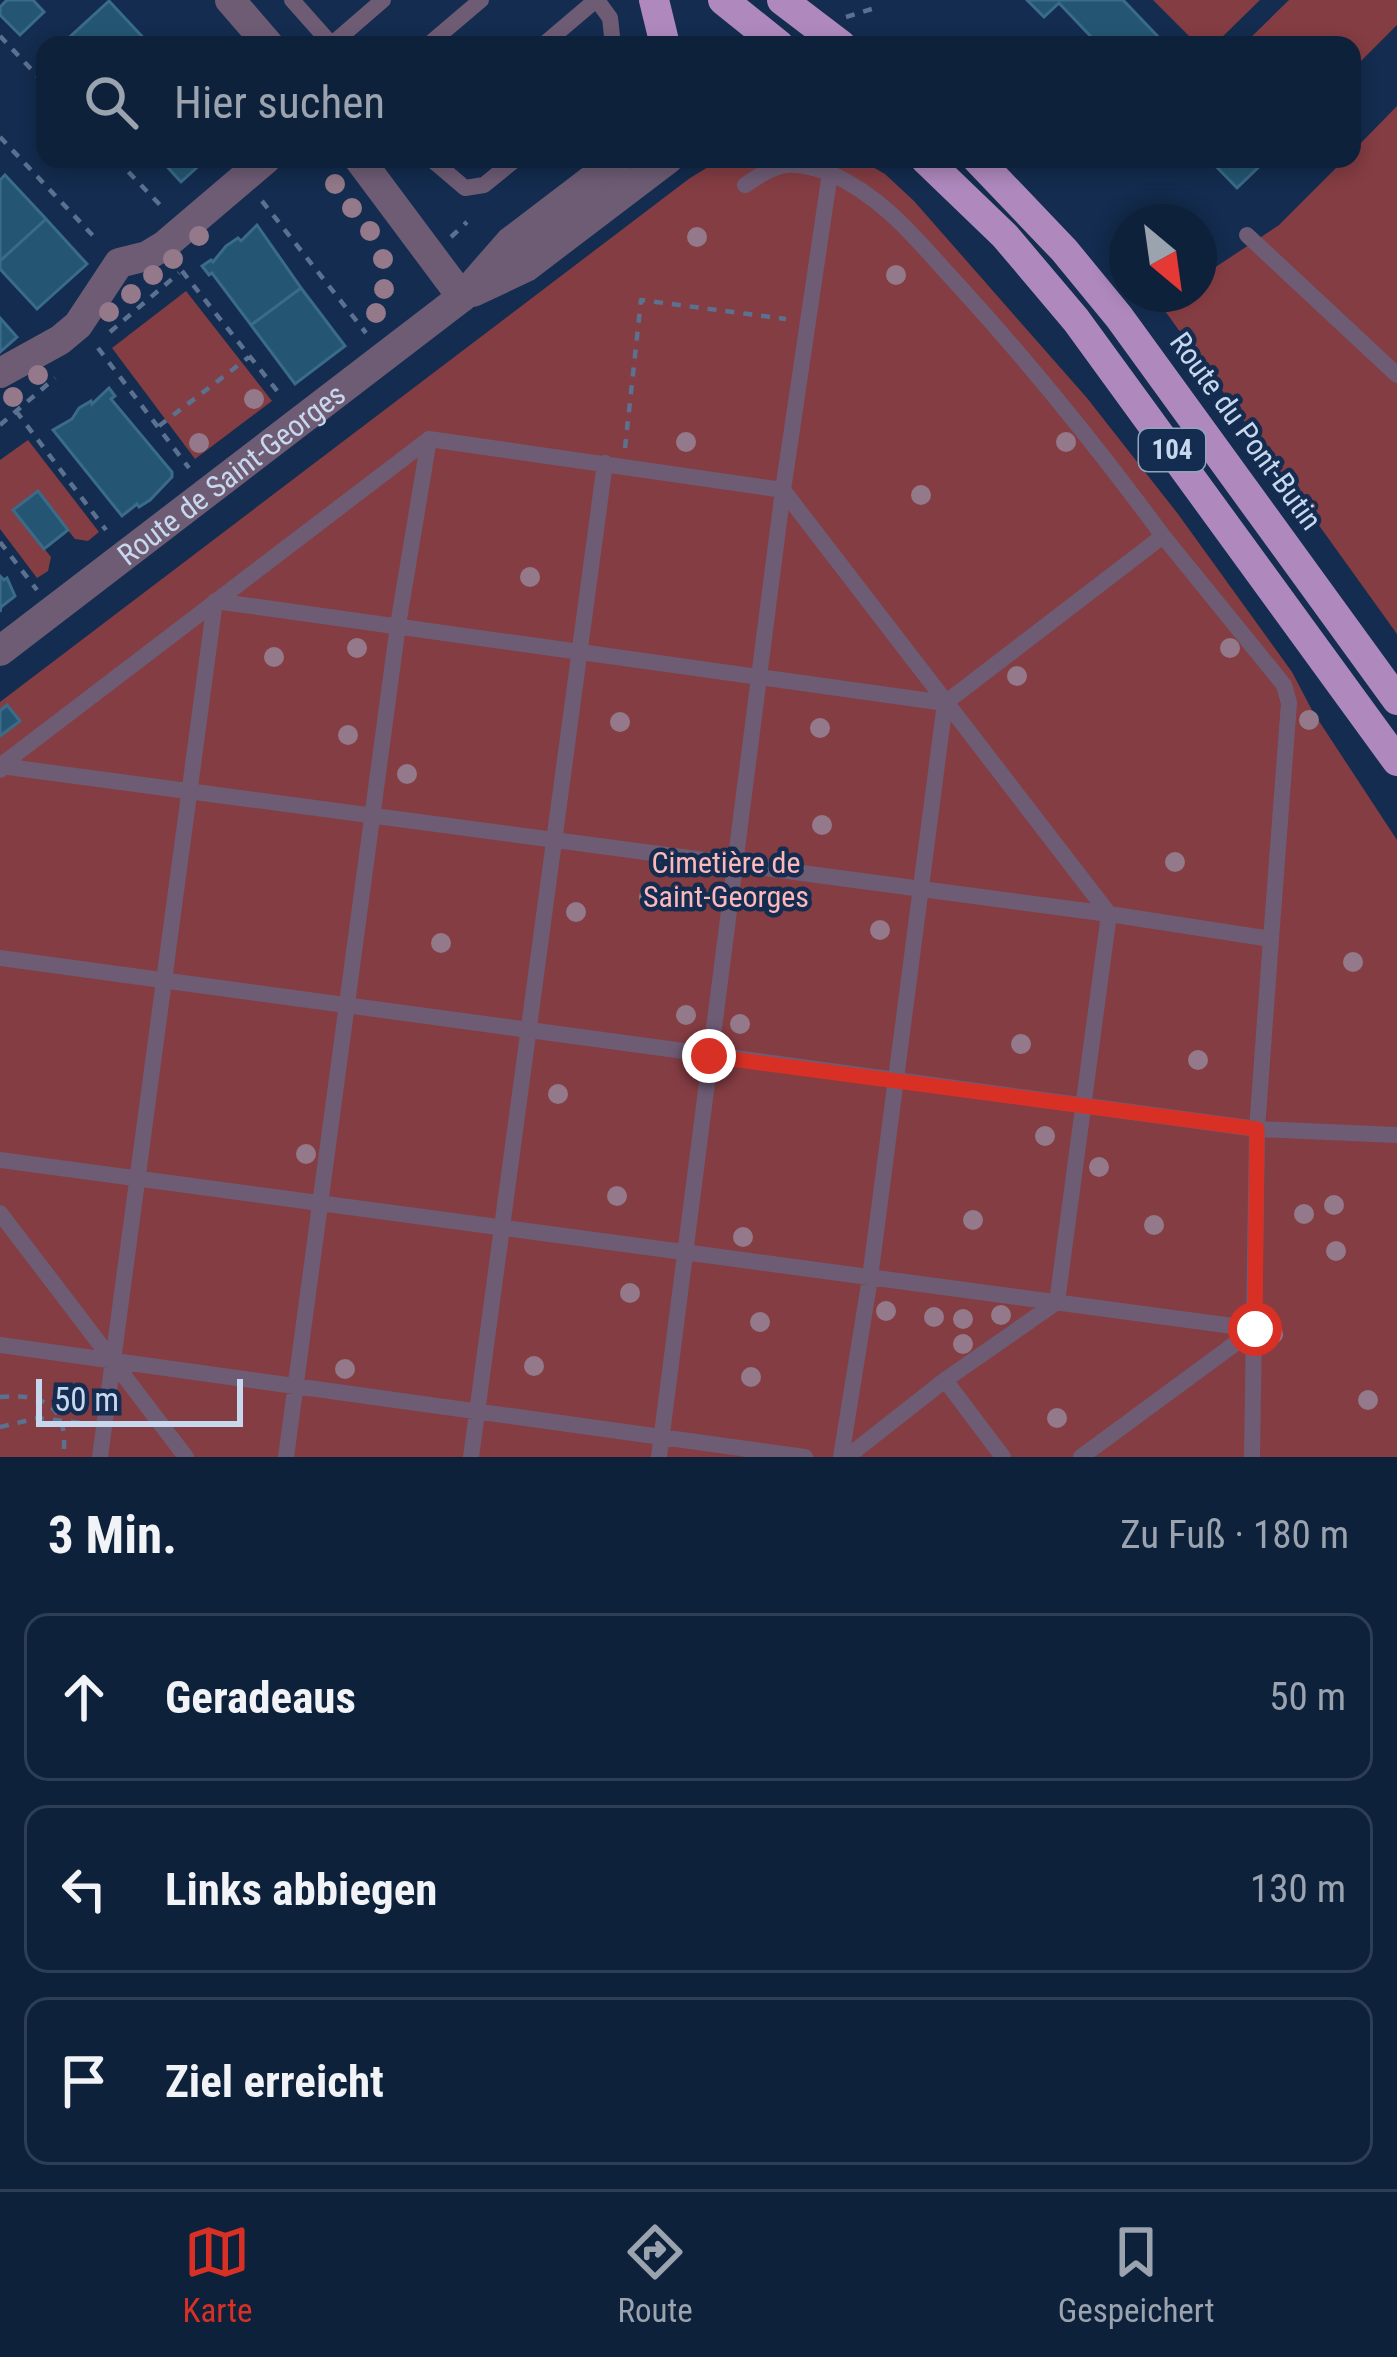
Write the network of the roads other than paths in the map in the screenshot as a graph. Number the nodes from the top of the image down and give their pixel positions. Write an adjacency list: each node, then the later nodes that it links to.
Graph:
1 (230, 0): 10 (street)
2 (292, 0): 11 (lane)
3 (383, 0): 12 (lane)
4 (481, 0): 13 (lane)
5 (597, 0): 14 (lane); 15 (lane)
6 (655, 0): 16 (main road)
7 (726, 0): 17 (main road)
8 (782, 0): 9 (main road)
9 (841, 32)
10 (261, 36)
11 (324, 36)
12 (342, 36)
13 (439, 36)
14 (554, 36)
15 (612, 36)
16 (663, 36)
17 (768, 36)
18 (255, 168): 32 (street)
19 (365, 168): 31 (street)
20 (442, 168): 21 (lane)
21 (505, 168)
22 (607, 168): 31 (street, Route de Saint-Georges)
23 (656, 168): 31 (street, Route de Saint-Georges)
24 (773, 168): 29 (lane)
25 (815, 168): 28 (lane)
26 (935, 168): 45 (main road, 104)
27 (986, 168): 43 (main road, Route du Pont-Butin / 104)
28 (830, 173): 36 (lane); 37 (lane)
29 (745, 184)
30 (1247, 235): 33 (lane)
31 (462, 297): 40 (street, Route de Saint-Georges)
32 (0, 373)
33 (1397, 375)
34 (429, 439): 35 (lane); 38 (lane); 39 (lane)
35 (614, 465): 36 (lane); 41 (lane)
36 (783, 490): 42 (lane); 44 (lane)
37 (1163, 536): 44 (lane); 53 (lane)
38 (215, 601): 39 (lane); 46 (lane); 47 (lane)
39 (398, 625): 41 (lane); 48 (lane)
40 (0, 651)
41 (581, 651): 42 (lane); 49 (lane)
42 (760, 675): 44 (lane); 50 (lane)
43 (1397, 700)
44 (945, 704): 51 (lane); 52 (lane)
45 (1397, 760)
46 (0, 769): 47 (lane)
47 (191, 791): 48 (lane); 55 (lane)
48 (372, 815): 49 (lane); 56 (lane)
49 (554, 841): 50 (lane); 57 (lane)
50 (736, 866): 51 (lane); 58 (lane)
51 (919, 889): 52 (lane); 59 (lane)
52 (1109, 914): 53 (lane); 60 (lane)
53 (1271, 939): 61 (lane)
54 (0, 958): 55 (lane)
55 (163, 981): 56 (lane); 64 (lane)
56 (346, 1006): 57 (lane); 65 (lane)
57 (530, 1030): 58 (lane); 67 (lane)
58 (709, 1056): 59 (lane); 68 (lane)
59 (894, 1079): 60 (lane); 69 (lane)
60 (1082, 1106): 61 (lane); 70 (lane)
61 (1257, 1129): 62 (lane); 71 (lane)
62 (1397, 1135)
63 (0, 1160): 64 (lane)
64 (138, 1179): 65 (lane); 73 (lane)
65 (322, 1202): 67 (lane); 75 (lane)
66 (0, 1213): 73 (lane)
67 (502, 1229): 68 (lane); 76 (lane)
68 (686, 1254): 69 (lane); 77 (lane)
69 (870, 1278): 70 (lane); 84 (lane)
70 (1057, 1302): 71 (lane); 74 (lane)
71 (1255, 1329): 86 (lane); 87 (lane)
72 (0, 1345): 73 (lane)
73 (112, 1360): 75 (lane); 78 (lane); 79 (lane)
74 (945, 1380): 84 (lane); 85 (lane)
75 (296, 1388): 76 (lane); 80 (lane)
76 (477, 1410): 77 (lane); 81 (lane)
77 (662, 1436): 82 (lane); 83 (lane)
78 (100, 1457)
79 (186, 1457)
80 (286, 1457)
81 (471, 1457)
82 (658, 1457)
83 (806, 1457)
84 (844, 1457)
85 (1003, 1457)
86 (1081, 1457)
87 (1252, 1457)

